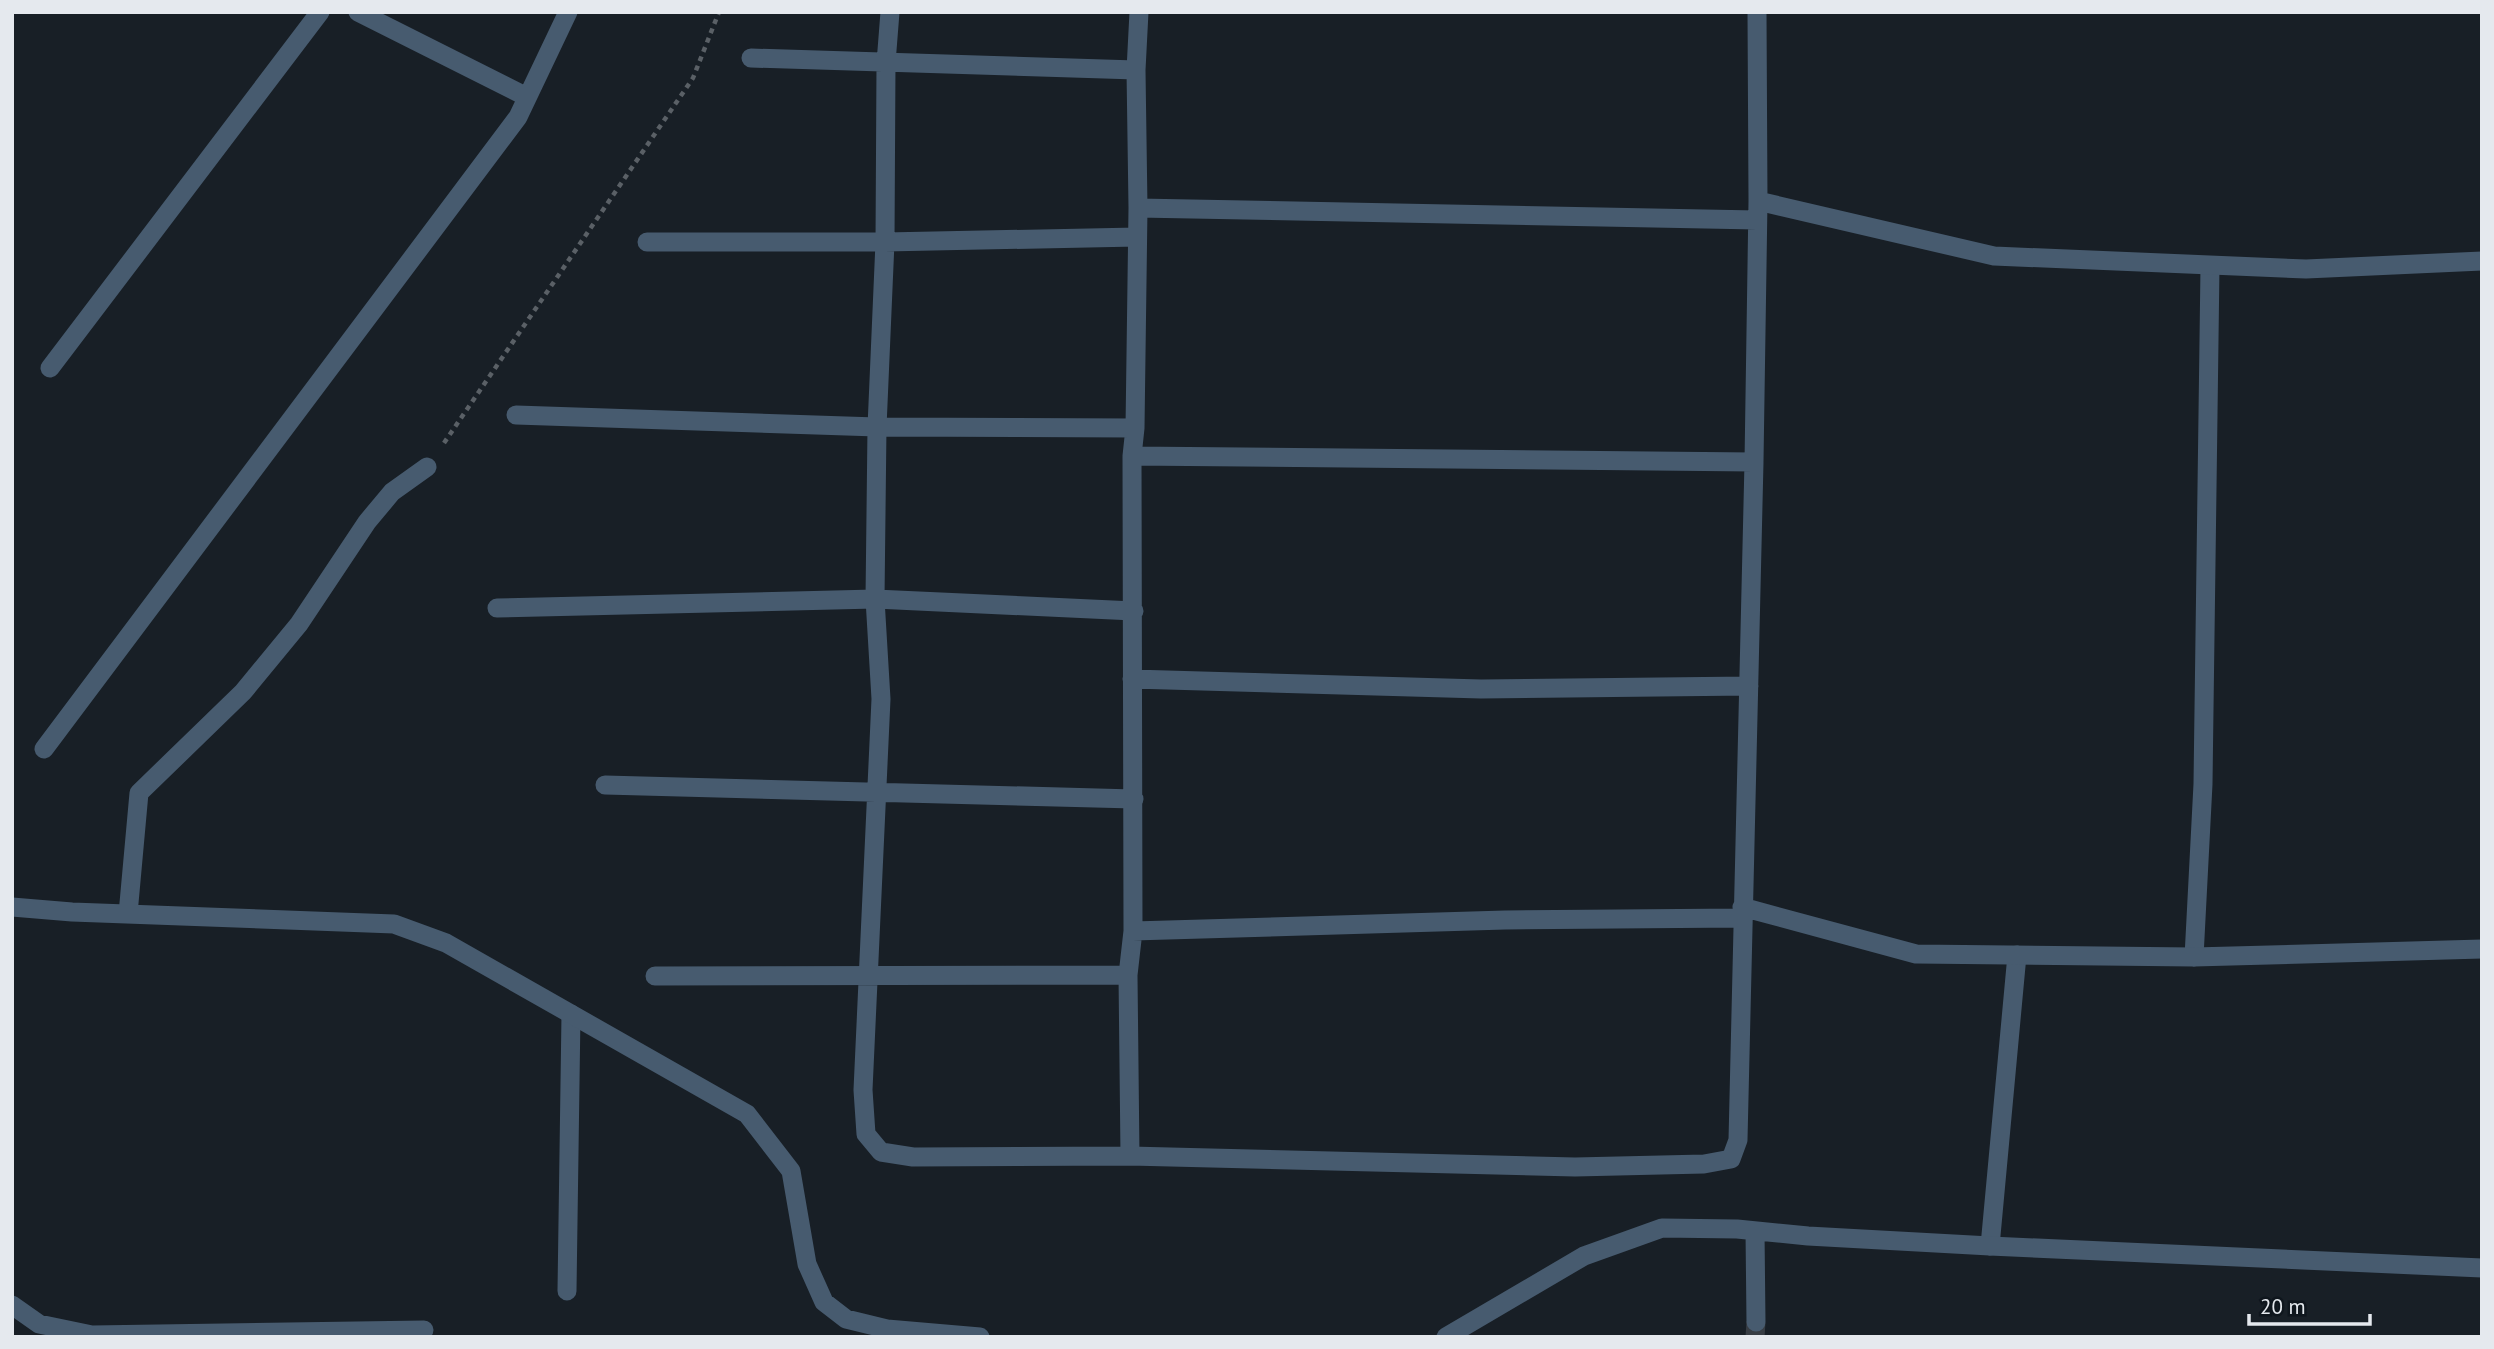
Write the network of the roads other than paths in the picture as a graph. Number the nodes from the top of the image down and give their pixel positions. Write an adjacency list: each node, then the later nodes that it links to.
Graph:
1 (320, 12): 18 (street)
2 (358, 12): 10 (street)
3 (568, 12): 10 (street)
4 (890, 12): 8 (street)
5 (1139, 12): 9 (street)
6 (1757, 12): 12 (street)
7 (751, 58): 8 (street)
8 (886, 62): 9 (street); 15 (street)
9 (1136, 71): 11 (street)
10 (527, 97): 30 (street)
11 (1138, 208): 12 (street); 13 (street)
12 (1757, 210): 17 (street); 23 (street)
13 (1137, 237): 15 (street); 21 (street)
14 (647, 242): 15 (street)
15 (886, 242): 20 (street)
16 (2482, 261): 17 (street)
17 (2210, 266): 40 (street)
18 (50, 368)
19 (516, 415): 20 (street)
20 (877, 427): 21 (street); 25 (street)
21 (1135, 428): 22 (street)
22 (1132, 456): 23 (street); 27 (street)
23 (1754, 462): 29 (street)
24 (427, 467): 36 (street)
25 (876, 599): 26 (street); 27 (street); 32 (street)
26 (497, 608)
27 (1134, 611): 28 (street)
28 (1132, 679): 29 (street); 33 (street)
29 (1749, 686): 35 (street)
30 (44, 749)
31 (605, 785): 32 (street)
32 (878, 793): 33 (street); 43 (street)
33 (1134, 799): 37 (street)
34 (12, 907): 36 (street)
35 (1741, 913): 37 (street); 39 (street); 45 (street)
36 (128, 914): 44 (street)
37 (1133, 931): 41 (street)
38 (2482, 949): 40 (street)
39 (2017, 955): 40 (street); 47 (street)
40 (2194, 957)
41 (1128, 975): 43 (street); 45 (street)
42 (656, 976): 43 (street)
43 (867, 976): 45 (street)
44 (571, 1014): 49 (street); 53 (street)
45 (1130, 1156)
46 (1755, 1231): 47 (street); 51 (street); 54 (street)
47 (1990, 1246): 48 (street)
48 (2482, 1268)
49 (567, 1291)
50 (12, 1305): 52 (street)
51 (1756, 1322)
52 (424, 1330)
53 (980, 1337)
54 (1446, 1337)

